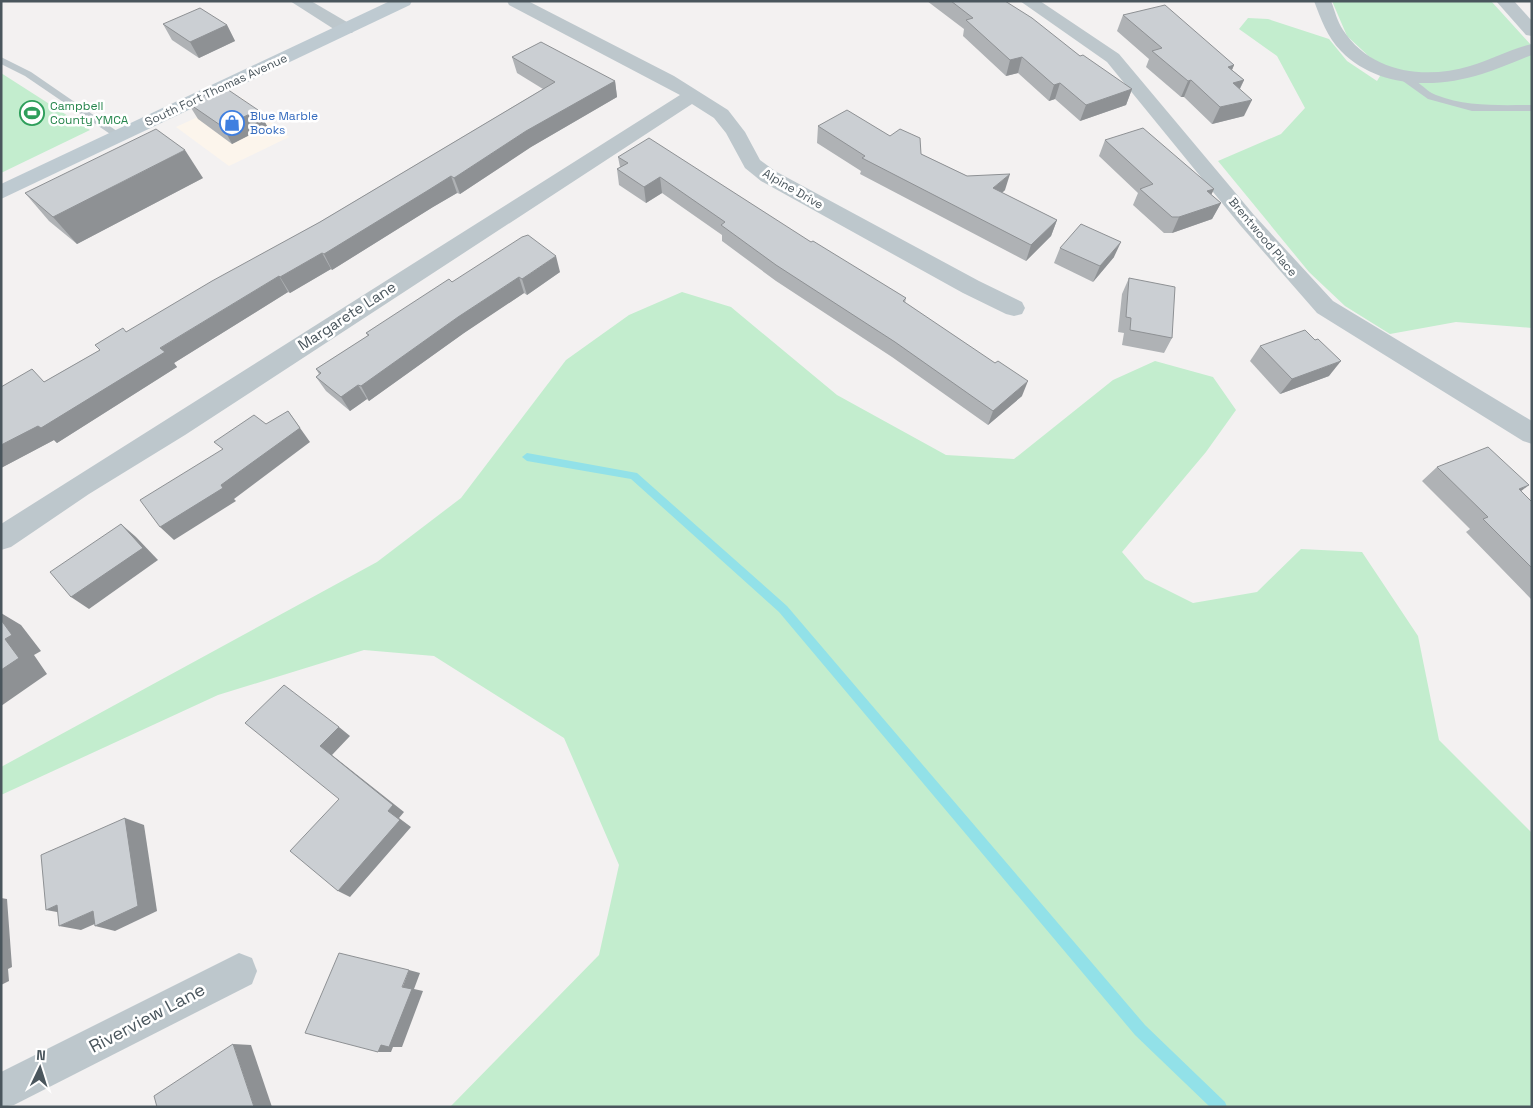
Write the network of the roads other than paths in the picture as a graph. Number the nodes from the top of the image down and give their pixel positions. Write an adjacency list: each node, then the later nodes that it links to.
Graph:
1 (298, 1): 7 (street)
2 (404, 1): 7 (main road, South Fort Thomas Avenue)
3 (515, 1): 12 (street, Alpine Drive)
4 (1028, 1): 17 (street, Brentwood Place)
5 (1322, 1): 11 (street)
6 (1504, 1): 8 (street)
7 (346, 28): 14 (main road, South Fort Thomas Avenue)
8 (1532, 31)
9 (1532, 49): 11 (street)
10 (1, 60): 14 (lane)
11 (1403, 77): 13 (lane)
12 (693, 95): 16 (street, Alpine Drive); 18 (street, Margarete Lane)
13 (1532, 108)
14 (119, 136): 15 (main road, South Fort Thomas Avenue)
15 (1, 192)
16 (1014, 308)
17 (1532, 434)
18 (1, 539)
19 (239, 971): 20 (street, Riverview Lane)
20 (1, 1092)

